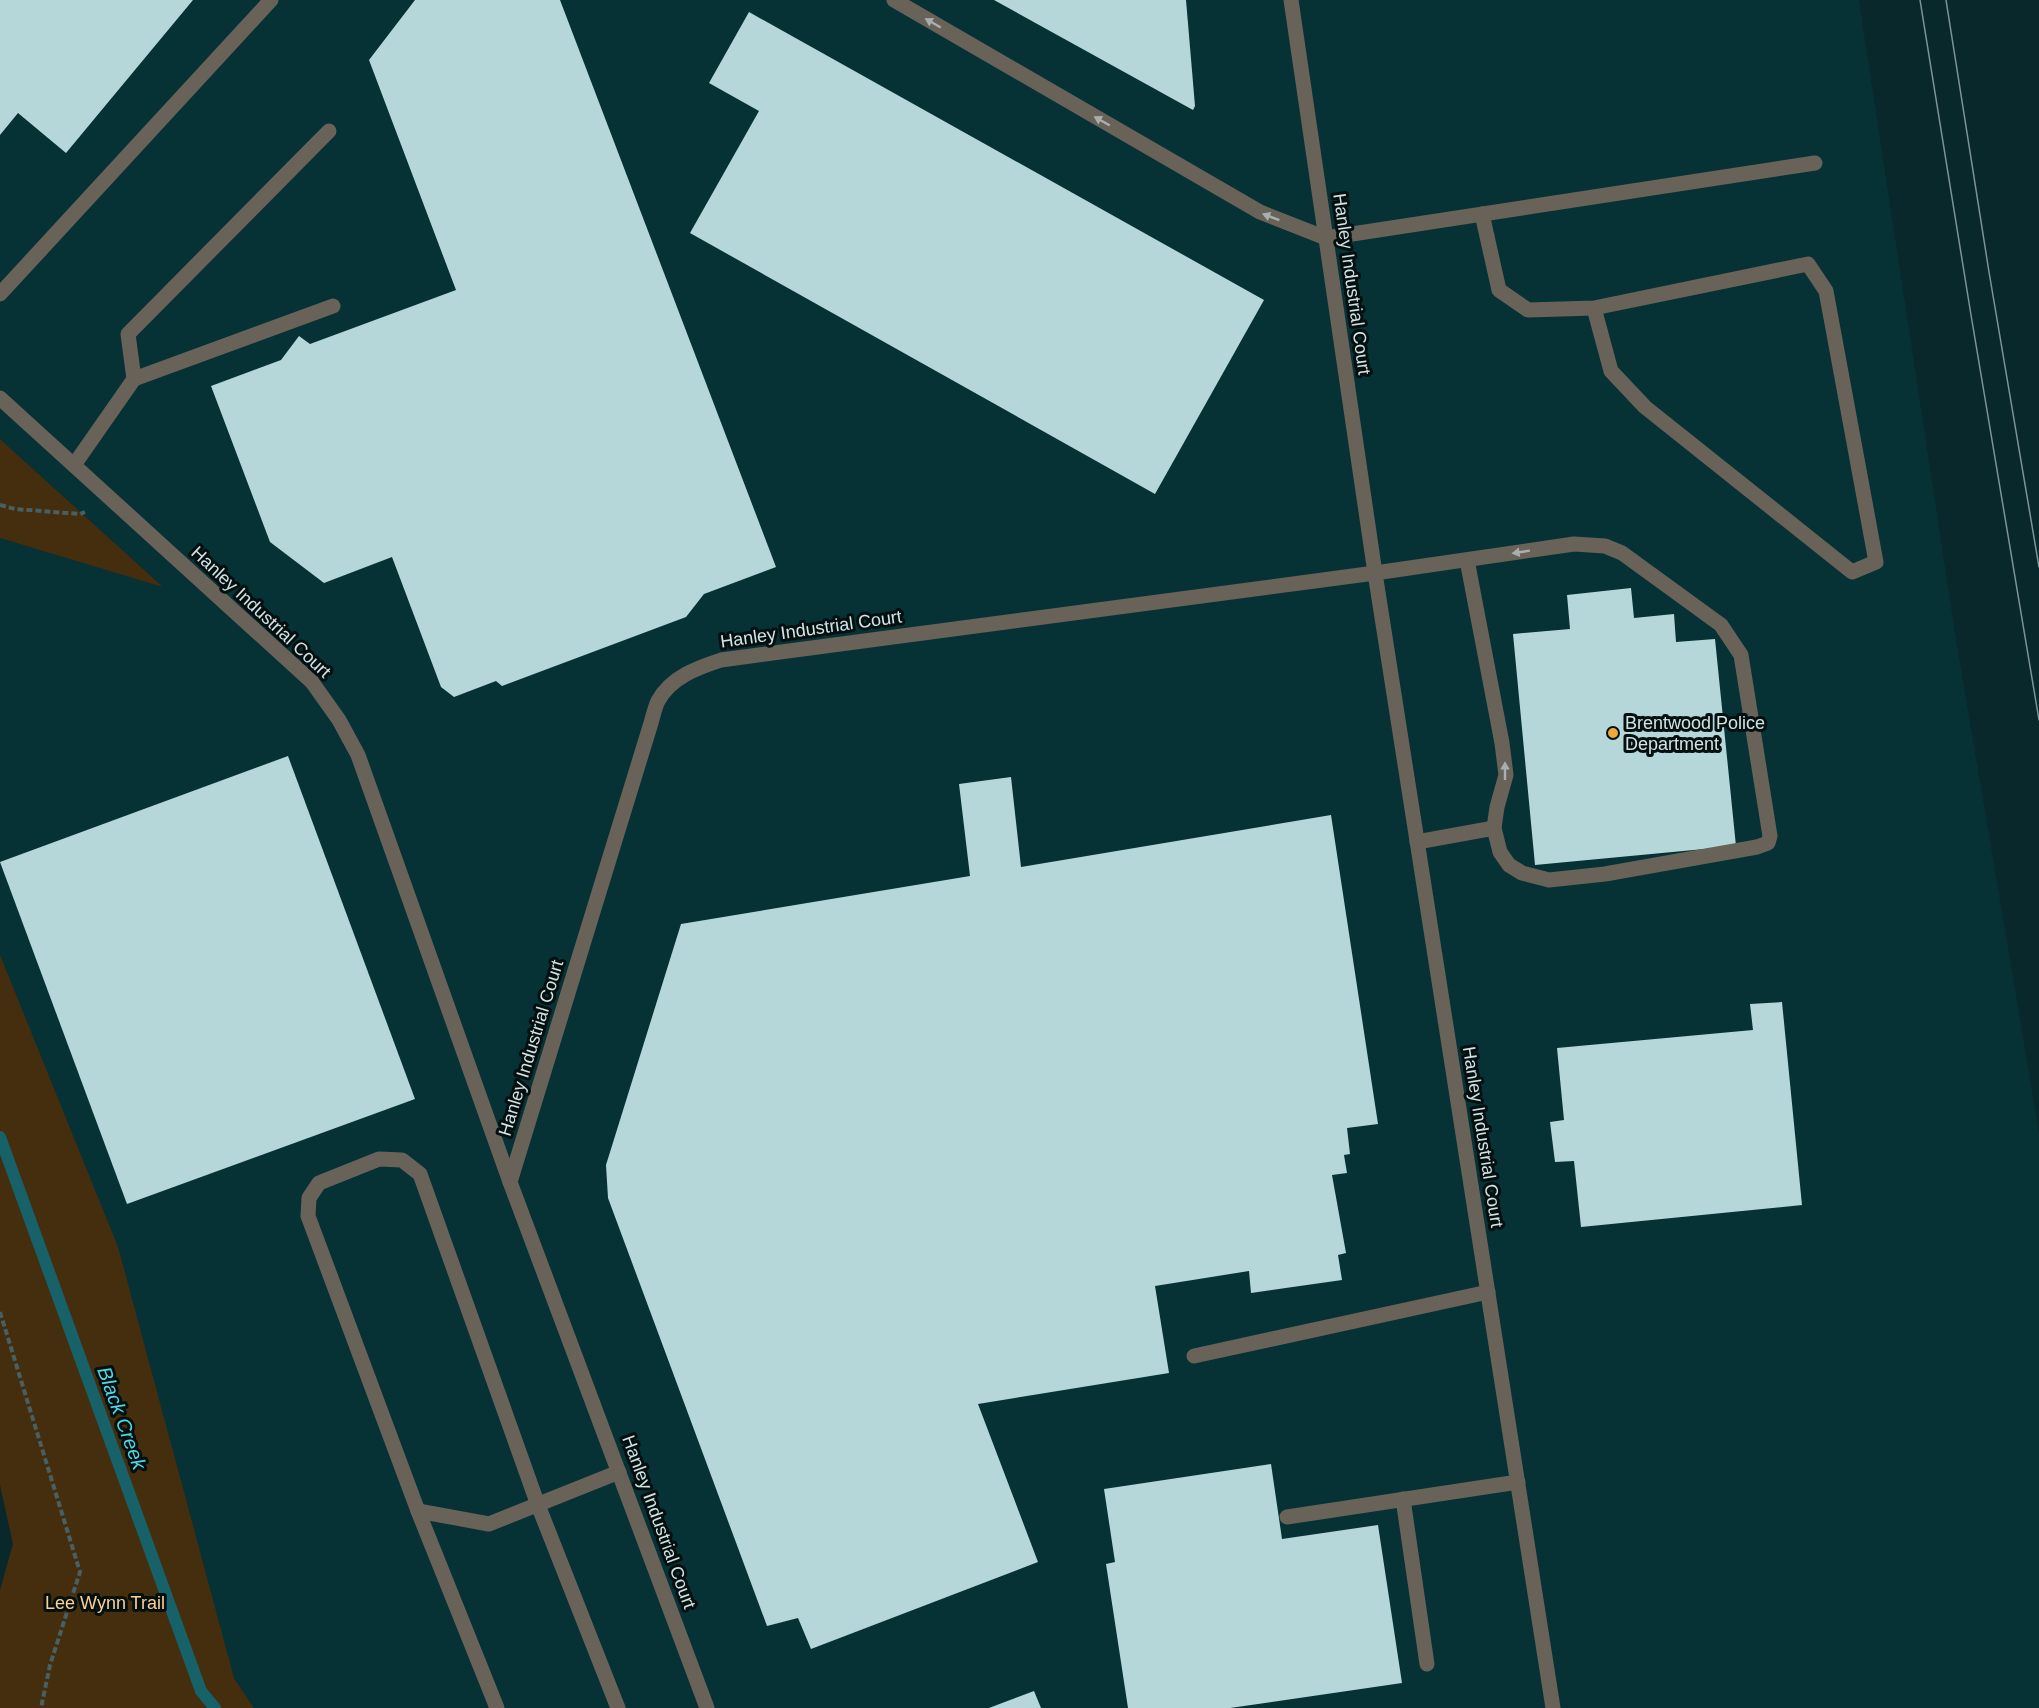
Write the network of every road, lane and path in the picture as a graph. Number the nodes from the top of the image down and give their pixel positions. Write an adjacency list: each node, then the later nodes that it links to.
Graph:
1 (271, 0): 8 (street)
2 (894, 0): 7 (street, one-way to 2)
3 (1291, 0): 7 (street, Hanley Industrial Court)
4 (328, 131): 11 (street)
5 (1815, 163): 6 (street)
6 (1482, 214): 7 (street); 10 (street)
7 (1326, 238): 17 (street, Hanley Industrial Court)
8 (0, 294)
9 (333, 306): 11 (street)
10 (1594, 308): 10 (street)
11 (134, 379): 13 (street)
12 (0, 398): 13 (street, Hanley Industrial Court)
13 (74, 465): 15 (street, Hanley Industrial Court)
14 (0, 505): 15 (path)
15 (117, 505): 20 (street, Hanley Industrial Court)
16 (1467, 560): 17 (street); 18 (street, one-way to 16); 18 (street, one-way to 16)
17 (1375, 573): 19 (street, Hanley Industrial Court); 20 (street, Hanley Industrial Court)
18 (1494, 828): 19 (street)
19 (1417, 842): 21 (street, Hanley Industrial Court)
20 (510, 1182): 24 (street, Hanley Industrial Court)
21 (1488, 1292): 23 (street); 25 (street, Hanley Industrial Court)
22 (0, 1312): 31 (path)
23 (1194, 1356)
24 (619, 1472): 27 (street); 34 (street, Hanley Industrial Court)
25 (1518, 1482): 26 (street); 35 (street, Hanley Industrial Court)
26 (1403, 1499): 29 (street); 30 (street)
27 (538, 1505): 28 (street); 28 (street); 33 (street)
28 (418, 1511): 32 (street)
29 (1287, 1517)
30 (1427, 1664)
31 (41, 1708)
32 (497, 1708)
33 (618, 1708)
34 (707, 1708)
35 (1553, 1708)

